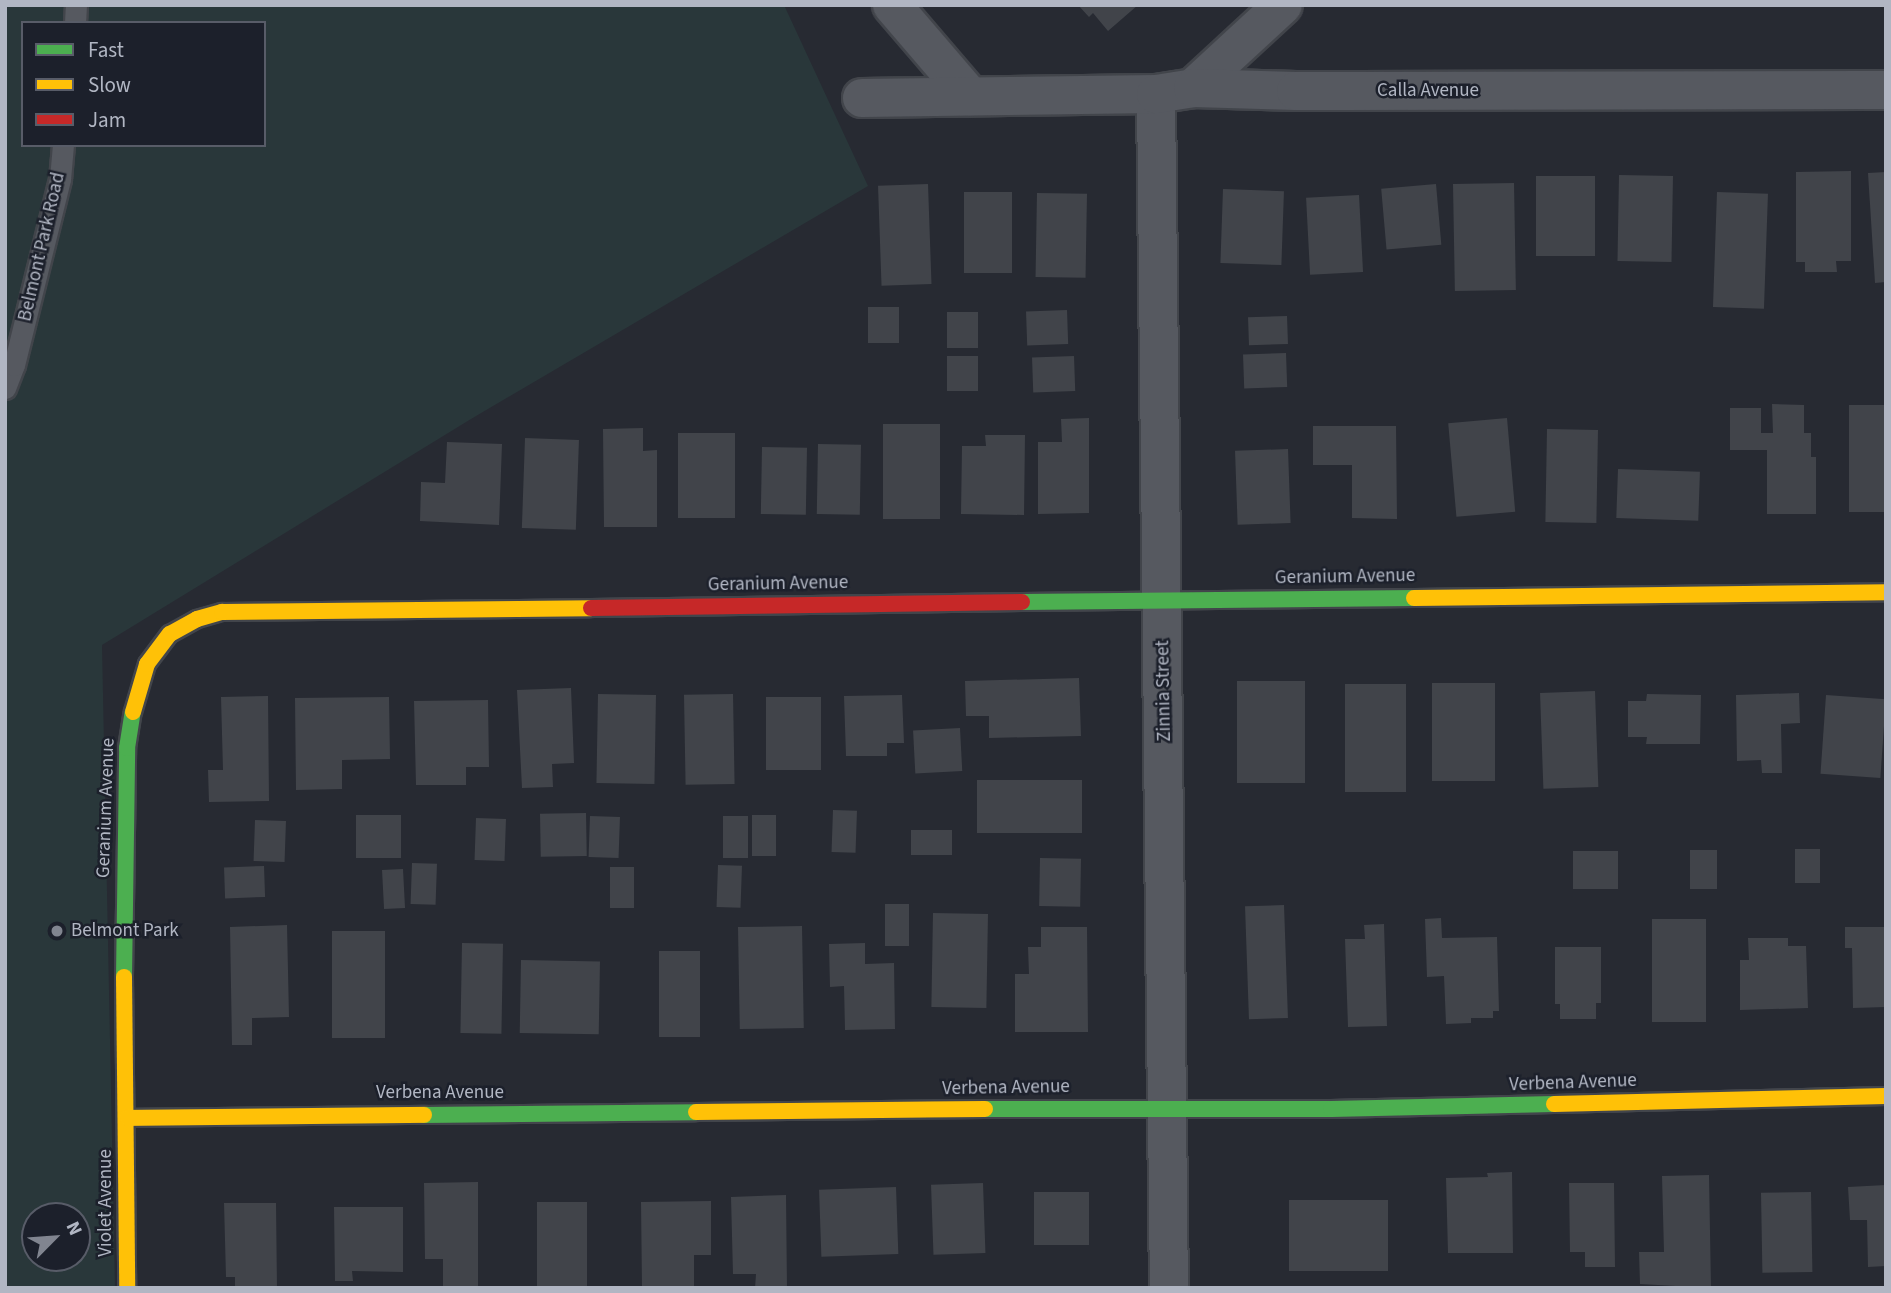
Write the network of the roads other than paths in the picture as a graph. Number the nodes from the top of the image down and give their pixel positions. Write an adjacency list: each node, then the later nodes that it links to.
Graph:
1 (892, 5): 6 (street)
2 (1283, 5): 3 (street)
3 (1193, 88): 4 (street, Calla Avenue); 5 (street, Calla Avenue)
4 (1886, 90)
5 (1156, 94): 6 (street, Calla Avenue); 11 (street, Zinnia Street)
6 (970, 96): 7 (street, Calla Avenue)
7 (862, 98)
8 (63, 147): 9 (lane, Belmont Park Road)
9 (5, 388)
10 (1886, 592): 11 (street, Geranium Avenue)
11 (1161, 600): 13 (street, Zinnia Street); 14 (street, Geranium Avenue)
12 (1886, 1096): 13 (street, Verbena Avenue)
13 (1169, 1106): 14 (street, Verbena Avenue); 16 (street, Zinnia Street)
14 (128, 1118): 15 (street, Violet Avenue)
15 (127, 1288)
16 (1169, 1288)

